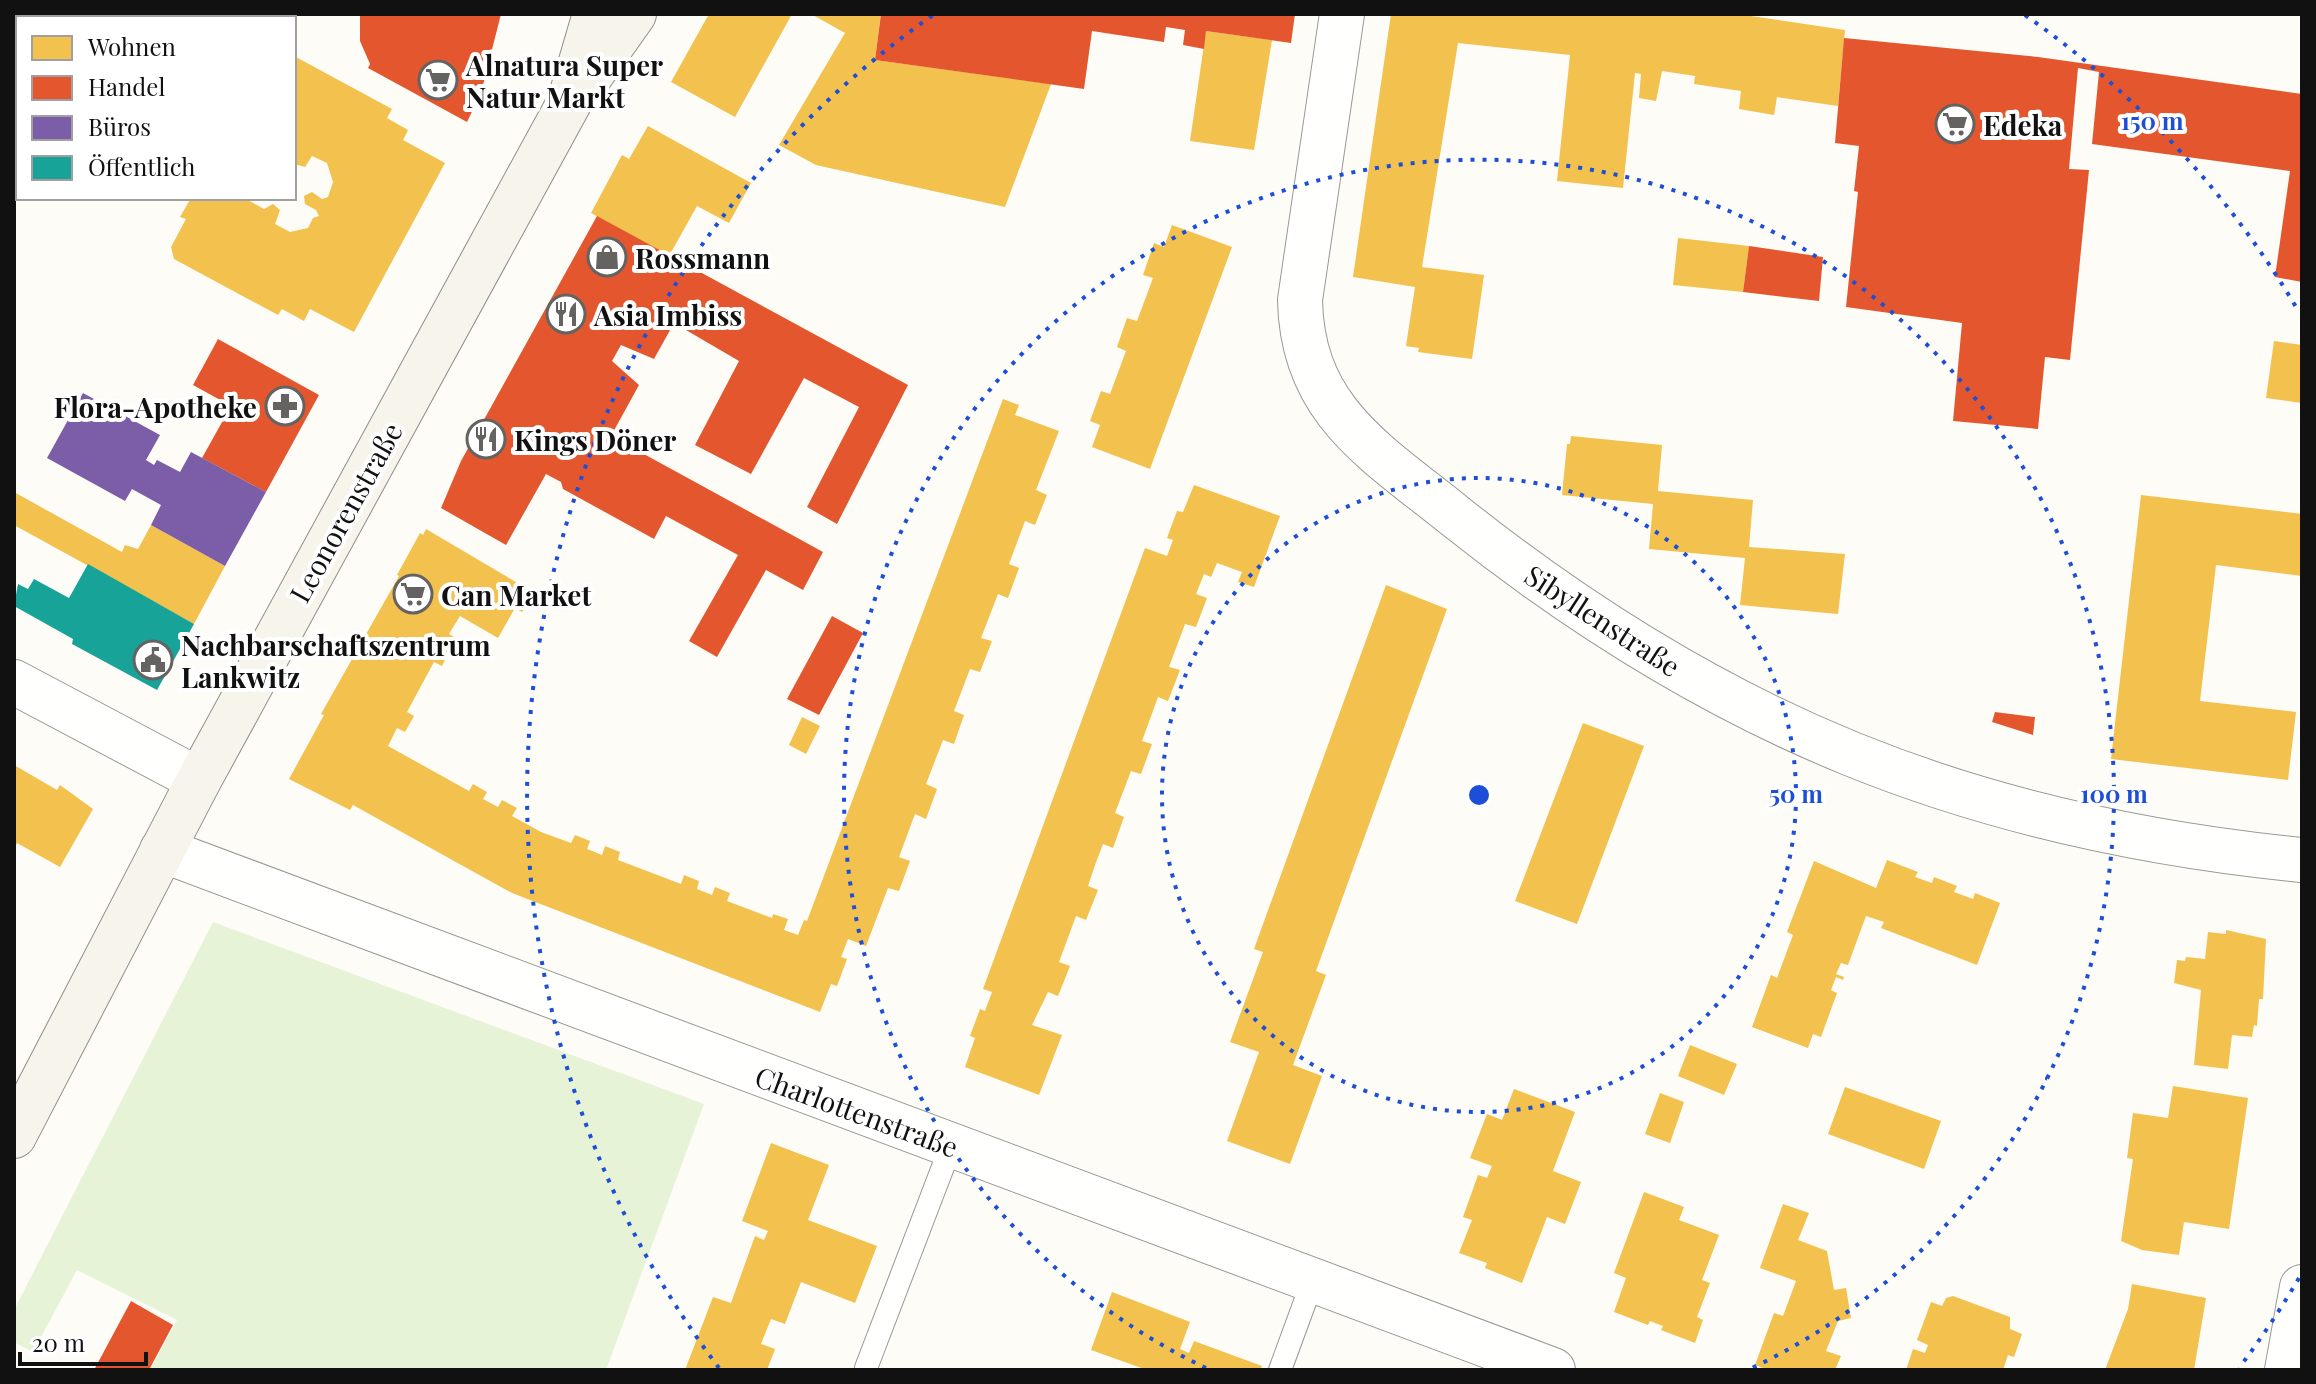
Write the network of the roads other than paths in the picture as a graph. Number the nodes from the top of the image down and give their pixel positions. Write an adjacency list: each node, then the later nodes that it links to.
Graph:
1 (595, 14): 4 (main road, Leonorenstraße)
2 (634, 14): 4 (main road, Leonorenstraße)
3 (1342, 14): 8 (street, Sibyllenstraße)
4 (569, 103): 6 (main road, Leonorenstraße)
5 (14, 682): 6 (street)
6 (199, 780): 7 (main road, Leonorenstraße)
7 (162, 850): 9 (main road, Leonorenstraße); 10 (street, Charlottenstraße)
8 (2302, 860)
9 (14, 1136)
10 (951, 1146): 11 (street, Charlottenstraße); 13 (lane)
11 (1313, 1280): 14 (lane); 15 (street, Charlottenstraße)
12 (2302, 1287): 16 (street)
13 (866, 1368)
14 (1280, 1370)
15 (1553, 1370)
16 (2287, 1370)

